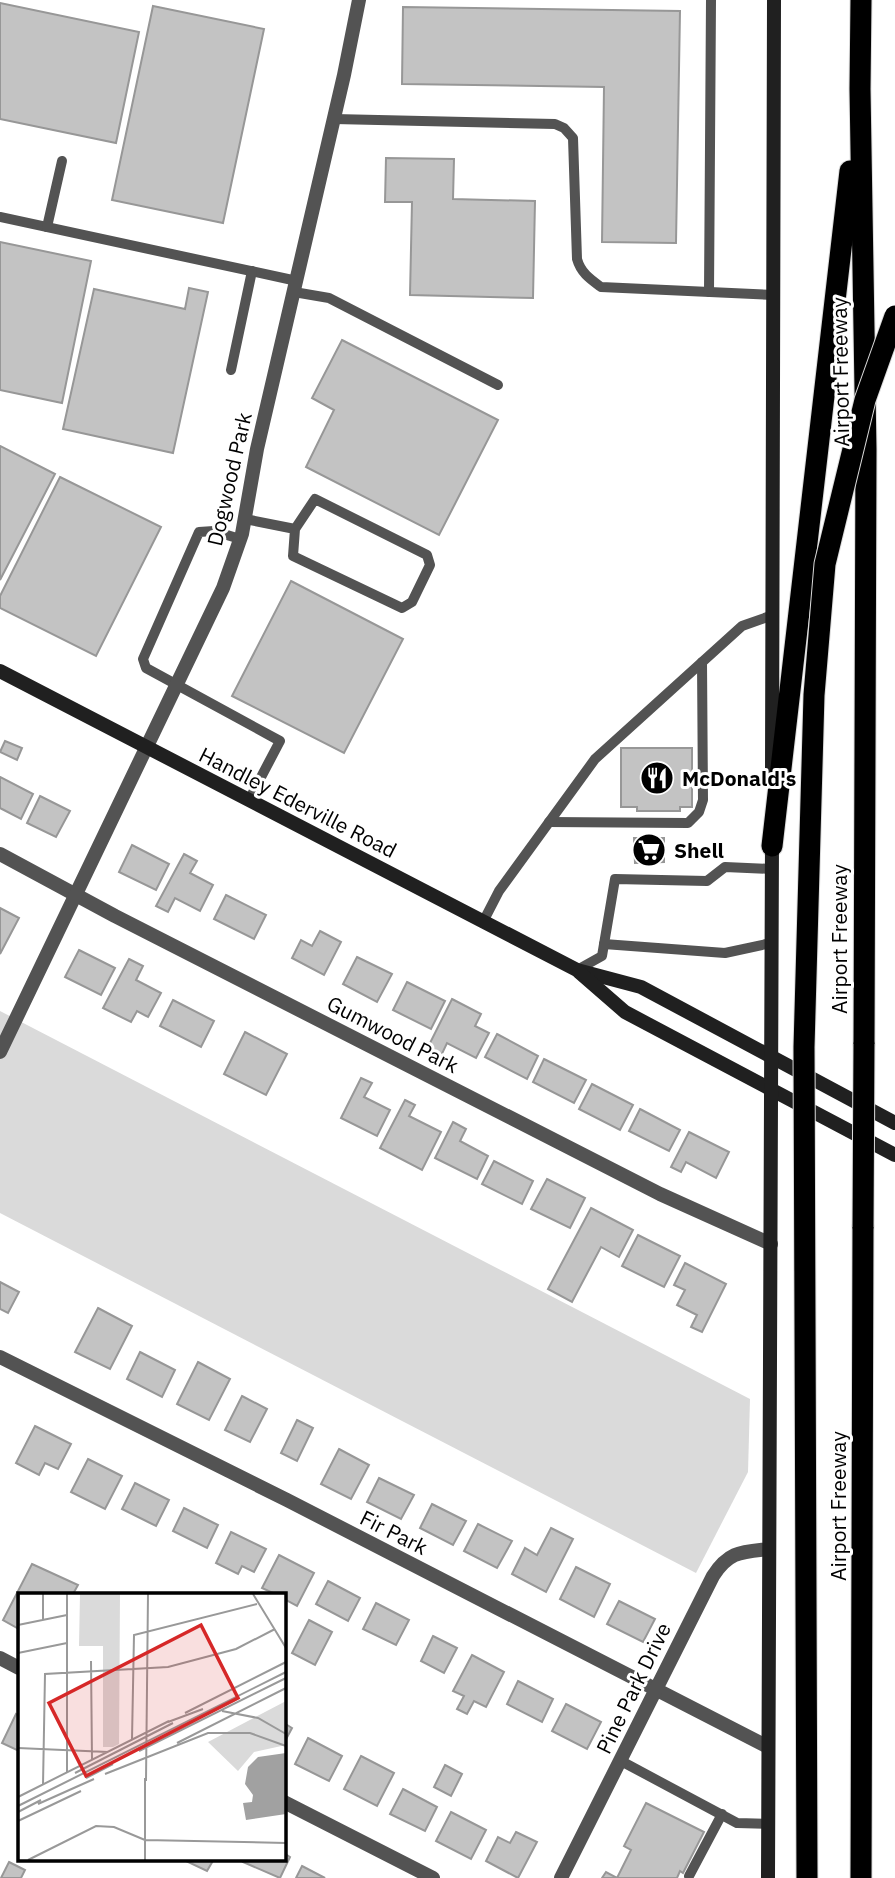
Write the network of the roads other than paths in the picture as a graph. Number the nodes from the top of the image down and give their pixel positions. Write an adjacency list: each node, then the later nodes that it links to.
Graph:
1 (359, 0): 6 (street, Dogwood Park)
2 (711, 0): 12 (lane)
3 (774, 0): 13 (main road)
4 (861, 0): 5 (highway, Airport Freeway)
5 (860, 89): 27 (highway); 56 (highway, Airport Freeway, bridge)
6 (334, 119): 11 (street, Dogwood Park); 12 (lane)
7 (62, 161): 9 (lane)
8 (0, 217): 9 (lane)
9 (47, 227): 10 (lane)
10 (252, 271): 11 (lane); 15 (lane)
11 (295, 286): 16 (lane); 17 (street, Dogwood Park)
12 (709, 292): 13 (lane)
13 (774, 295): 20 (main road)
14 (895, 316): 55 (highway, bridge)
15 (231, 370)
16 (498, 385)
17 (244, 519): 18 (lane); 19 (street, Dogwood Park)
18 (295, 529): 18 (lane)
19 (240, 539): 23 (street, Dogwood Park); 23 (lane)
20 (773, 615): 21 (lane); 27 (main road)
21 (702, 662): 26 (lane); 26 (lane)
22 (0, 671): 24 (main road, Handley Ederville Road)
23 (176, 684): 24 (street, Dogwood Park); 25 (lane)
24 (145, 747): 25 (main road, Handley Ederville Road); 30 (street, Dogwood Park)
25 (248, 800): 31 (main road, Handley Ederville Road)
26 (549, 822): 31 (lane)
27 (772, 846): 29 (main road)
28 (0, 854): 30 (street, Gumwood Park)
29 (772, 869): 32 (main road); 33 (lane)
30 (74, 894): 35 (street, Dogwood Park); 40 (street, Gumwood Park)
31 (483, 922): 34 (main road, Handley Ederville Road)
32 (771, 943): 33 (lane); 36 (main road)
33 (604, 944): 34 (lane)
34 (577, 970): 36 (main road, Handley Ederville Road); 37 (main road, Handley Ederville Road)
35 (0, 1052)
36 (771, 1058): 37 (main road); 38 (main road, Handley Ederville Road)
37 (771, 1089): 39 (main road, Handley Ederville Road); 40 (main road)
38 (895, 1123)
39 (895, 1155)
40 (771, 1244): 42 (main road)
41 (0, 1357): 45 (street, Fir Park)
42 (769, 1549): 45 (street, Pine Park Drive); 46 (main road)
43 (0, 1658): 44 (street)
44 (18, 1667)
45 (655, 1691): 46 (street, Fir Park); 47 (street, Pine Park Drive)
46 (768, 1747): 50 (main road)
47 (621, 1761): 49 (lane); 53 (street, Pine Park Drive)
48 (285, 1803): 52 (street)
49 (722, 1814): 50 (lane); 51 (lane)
50 (768, 1824): 54 (main road)
51 (690, 1876)
52 (433, 1878)
53 (561, 1878)
54 (768, 1878)
55 (807, 1878)
56 (861, 1878)

